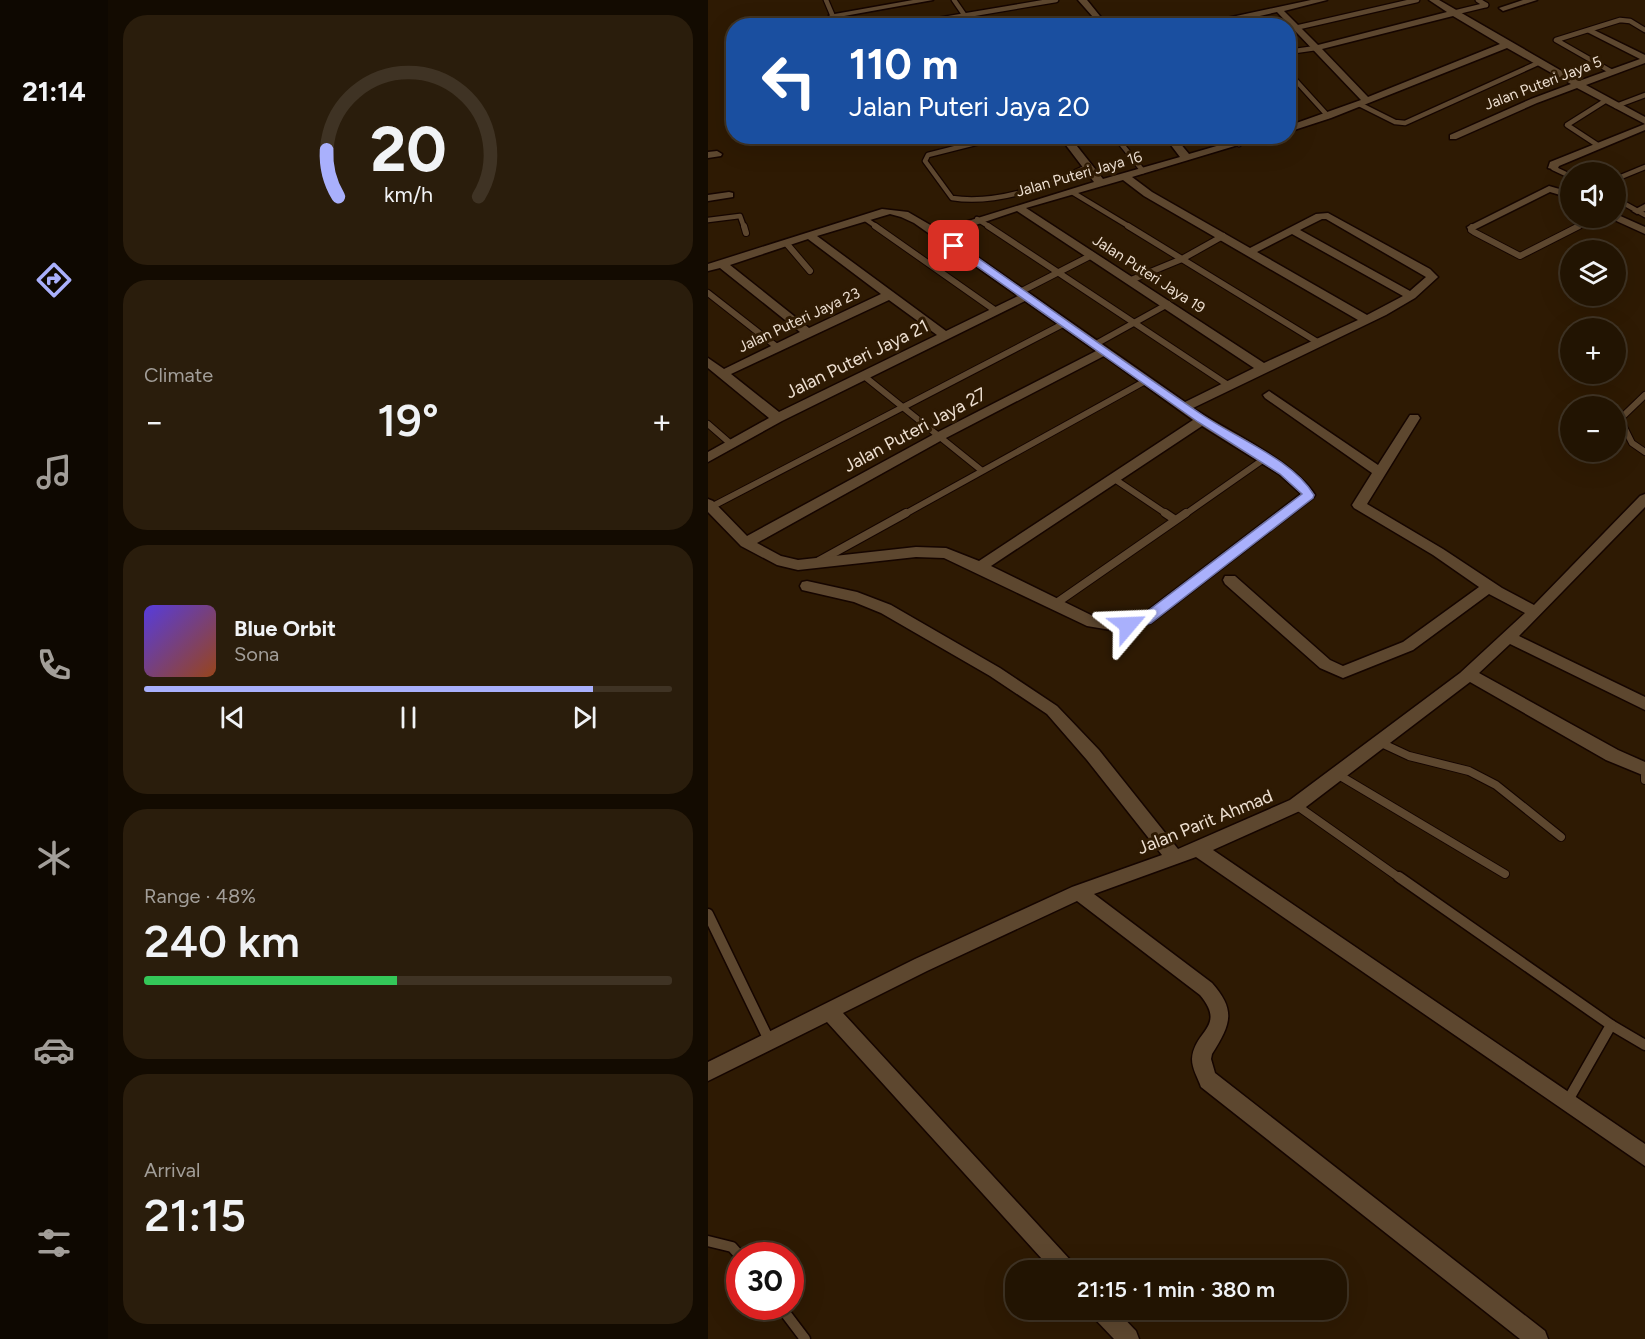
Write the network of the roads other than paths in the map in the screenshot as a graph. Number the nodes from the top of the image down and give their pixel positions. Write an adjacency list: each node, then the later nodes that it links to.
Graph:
1 (826, 0): 14 (lane)
2 (929, 0): 14 (street)
3 (954, 0): 15 (lane)
4 (1056, 0): 15 (lane)
5 (1082, 0): 19 (street)
6 (1323, 0): 12 (street)
7 (1417, 0): 22 (lane)
8 (1433, 0): 13 (street)
9 (1478, 0): 13 (lane)
10 (1533, 0): 11 (street)
11 (1503, 8)
12 (1279, 10): 16 (street); 21 (street)
13 (1453, 13): 26 (street); 27 (street)
14 (833, 15): 17 (lane)
15 (964, 16): 18 (lane)
16 (1244, 17): 20 (street)
17 (834, 18)
18 (952, 18)
19 (1098, 18)
20 (1239, 18)
21 (1286, 18)
22 (1296, 28)
23 (1296, 29): 27 (street)
24 (1587, 30): 25 (lane); 29 (street); 31 (lane)
25 (1645, 30)
26 (1506, 45): 30 (street); 36 (street)
27 (1316, 48): 28 (lane); 36 (street)
28 (1296, 51)
29 (1645, 59): 31 (street, Jalan Puteri Jaya 5)
30 (1538, 63): 33 (street); 36 (lane)
31 (1612, 72): 33 (street, Jalan Puteri Jaya 5)
32 (1296, 81): 38 (lane)
33 (1577, 85): 35 (street); 42 (street, Jalan Puteri Jaya 5)
34 (1645, 95): 37 (lane)
35 (1605, 100): 37 (street); 48 (lane)
36 (1363, 103): 38 (street)
37 (1616, 106): 39 (street)
38 (1329, 116): 40 (street)
39 (1645, 121)
40 (1296, 126)
41 (1645, 127): 48 (street)
42 (1454, 137)
43 (971, 144): 50 (lane)
44 (1070, 144): 50 (street)
45 (1121, 144): 53 (lane)
46 (1175, 144): 49 (street)
47 (1226, 144): 49 (street, Jalan Puteri Jaya 16)
48 (1599, 146): 52 (street)
49 (1187, 159): 53 (street, Jalan Puteri Jaya 16)
50 (1087, 167): 57 (street)
51 (1645, 167): 55 (lane)
52 (1553, 168): 54 (lane)
53 (1143, 171): 56 (street, Jalan Puteri Jaya 16)
54 (1560, 171)
55 (1626, 175)
56 (1126, 177): 57 (street, Jalan Puteri Jaya 16); 76 (street)
57 (1101, 184): 59 (street, Jalan Puteri Jaya 16)
58 (1560, 190): 69 (street)
59 (1072, 192): 63 (street, Jalan Puteri Jaya 16); 80 (lane)
60 (729, 195): 61 (street)
61 (708, 198)
62 (1626, 204): 64 (lane)
63 (1018, 207): 66 (street, Jalan Puteri Jaya 16); 79 (street, Jalan Puteri Jaya 19)
64 (1642, 211)
65 (864, 218): 74 (street); 75 (street); 91 (lane)
66 (977, 219): 74 (street, Jalan Puteri Jaya 16); 84 (lane)
67 (708, 220): 73 (lane)
68 (1626, 222): 72 (street)
69 (1472, 227): 70 (lane)
70 (1575, 228)
71 (1292, 230): 78 (street); 89 (street); 89 (street)
72 (1645, 231)
73 (746, 233)
74 (938, 234): 88 (street)
75 (810, 236): 77 (street); 87 (street)
76 (1223, 236): 78 (street); 80 (lane)
77 (787, 244): 81 (street); 83 (lane)
78 (1250, 252): 92 (street)
79 (1092, 255): 84 (lane); 85 (street, Jalan Puteri Jaya 19)
80 (1182, 258): 85 (lane); 97 (lane)
81 (722, 264): 82 (street); 95 (street)
82 (708, 268)
83 (810, 271)
84 (1059, 274): 88 (lane); 94 (lane)
85 (1131, 280): 90 (street, Jalan Puteri Jaya 19)
86 (708, 293): 98 (lane)
87 (889, 295): 95 (street, Jalan Puteri Jaya 23); 96 (street)
88 (1021, 295): 91 (street, Jalan Puteri Jaya 21); 93 (street)
89 (1411, 296): 92 (street)
90 (1168, 304): 94 (lane); 101 (street, Jalan Puteri Jaya 19)
91 (996, 311): 96 (street, Jalan Puteri Jaya 21)
92 (1367, 320): 97 (street)
93 (1063, 324): 99 (street); 108 (lane)
94 (1135, 324): 99 (lane); 105 (lane)
95 (807, 332): 98 (street, Jalan Puteri Jaya 23)
96 (945, 336): 103 (street, Jalan Puteri Jaya 21)
97 (1319, 343): 101 (street)
98 (777, 347): 102 (street, Jalan Puteri Jaya 23)
99 (1099, 348): 104 (street); 114 (street, Jalan Puteri Jaya 27)
100 (708, 362): 102 (street)
101 (1263, 368): 105 (street)
102 (722, 374): 110 (street)
103 (864, 376): 108 (lane); 110 (street, Jalan Puteri Jaya 21)
104 (1147, 380): 109 (street); 119 (lane)
105 (1228, 385): 109 (street)
106 (1269, 395): 120 (street)
107 (1645, 395): 116 (lane)
108 (903, 406): 114 (lane); 123 (lane)
109 (1185, 407): 112 (street)
110 (778, 418): 115 (street, Jalan Puteri Jaya 21)
111 (1414, 418): 120 (street)
112 (1202, 420): 118 (street); 121 (street)
113 (708, 424): 115 (lane)
114 (940, 436): 119 (lane); 125 (street, Jalan Puteri Jaya 27)
115 (731, 444): 117 (street, Jalan Puteri Jaya 21)
116 (1645, 452)
117 (708, 458)
118 (1264, 459): 124 (lane); 131 (street)
119 (981, 470): 126 (lane)
120 (1381, 473): 130 (street)
121 (1113, 478): 124 (lane); 127 (street)
122 (1645, 499): 132 (street, Jalan Parit Ahmad)
123 (709, 506): 125 (street)
124 (1174, 519): 131 (lane)
125 (746, 543): 126 (street)
126 (819, 561): 127 (street)
127 (980, 567): 131 (street)
128 (1230, 580): 130 (street)
129 (807, 586): 144 (street)
130 (1493, 590): 132 (street)
131 (1054, 604)
132 (1529, 609): 133 (street, Jalan Parit Ahmad)
133 (1509, 637): 134 (street, Jalan Parit Ahmad); 135 (street)
134 (1469, 674): 136 (street, Jalan Parit Ahmad); 137 (street)
135 (1645, 704)
136 (1379, 742): 138 (street, Jalan Parit Ahmad); 142 (lane)
137 (1645, 769)
138 (1337, 774): 141 (street, Jalan Parit Ahmad); 145 (lane)
139 (1645, 775): 140 (lane)
140 (1645, 780)
141 (1296, 805): 143 (street, Jalan Parit Ahmad); 149 (lane)
142 (1561, 837)
143 (1198, 849): 144 (street, Jalan Parit Ahmad); 153 (street)
144 (1174, 857): 146 (street, Jalan Parit Ahmad)
145 (1505, 874)
146 (1078, 892): 148 (street, Jalan Parit Ahmad); 162 (street)
147 (708, 914): 150 (lane)
148 (830, 1012): 150 (street, Jalan Parit Ahmad); 157 (street)
149 (1611, 1025): 151 (lane); 153 (lane)
150 (767, 1034): 152 (street, Jalan Parit Ahmad)
151 (1645, 1045)
152 (708, 1072)
153 (1566, 1103): 154 (street)
154 (1645, 1156)
155 (708, 1241): 156 (lane)
156 (726, 1246)
157 (1057, 1260)
158 (791, 1320): 160 (lane)
159 (1110, 1320): 161 (street)
160 (805, 1339)
161 (1128, 1339)
162 (1537, 1339)

